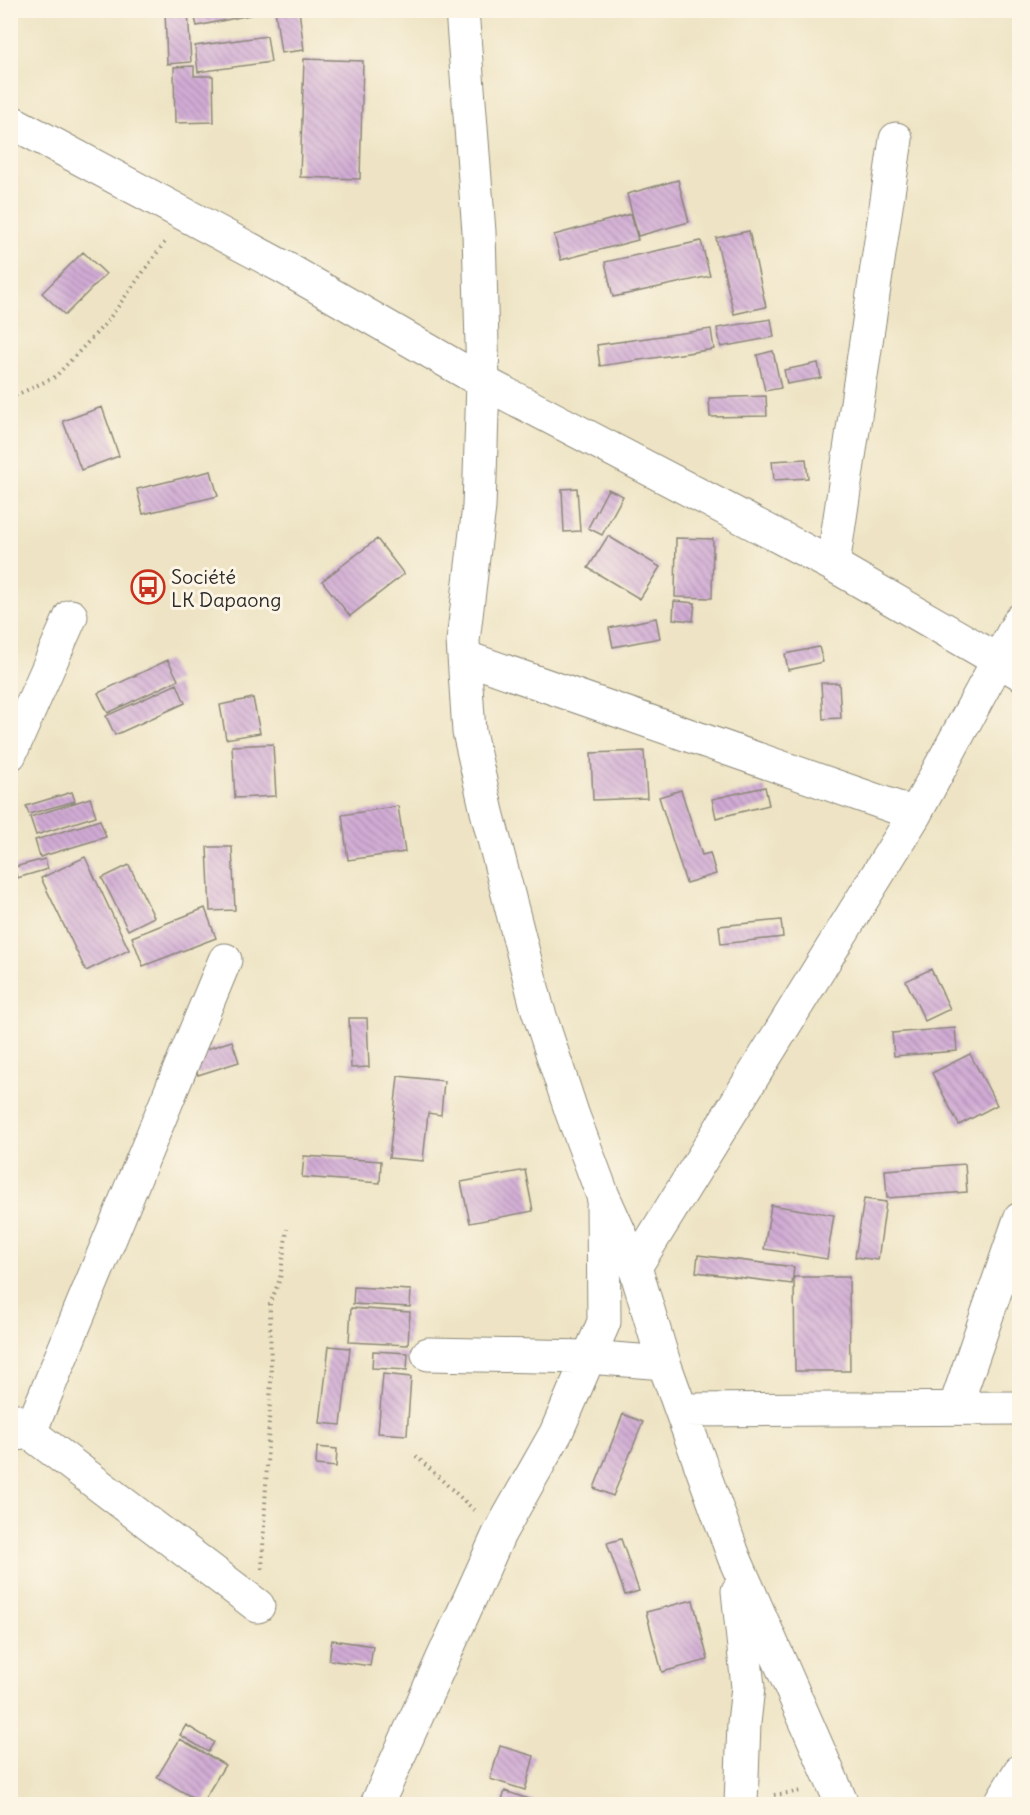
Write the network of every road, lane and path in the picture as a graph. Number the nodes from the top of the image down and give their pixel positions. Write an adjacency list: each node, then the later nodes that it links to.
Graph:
1 (462, 10): 5 (street)
2 (10, 121): 4 (street)
3 (896, 139): 7 (street)
4 (184, 215): 5 (street); 6 (path)
5 (483, 382): 7 (street); 10 (street)
6 (10, 398)
7 (833, 565): 11 (street)
8 (71, 616): 12 (street)
9 (1020, 620): 11 (street)
10 (464, 657): 13 (street); 15 (street)
11 (1009, 667): 13 (street)
12 (10, 754)
13 (915, 814): 18 (street)
14 (225, 960): 25 (street)
15 (603, 1196): 18 (street); 20 (street)
16 (1020, 1219): 22 (street)
17 (287, 1229): 29 (path)
18 (635, 1267): 21 (street)
19 (428, 1354): 20 (street)
20 (588, 1357): 21 (street); 27 (street)
21 (664, 1363): 24 (street)
22 (955, 1408): 23 (street); 24 (street)
23 (1020, 1408)
24 (681, 1410): 28 (street)
25 (17, 1429): 29 (street)
26 (416, 1456): 27 (path)
27 (499, 1534): 33 (street)
28 (734, 1557): 31 (street); 32 (street)
29 (258, 1606)
30 (1020, 1771): 34 (street)
31 (837, 1795): 32 (path)
32 (741, 1803)
33 (378, 1804)
34 (1000, 1804)

